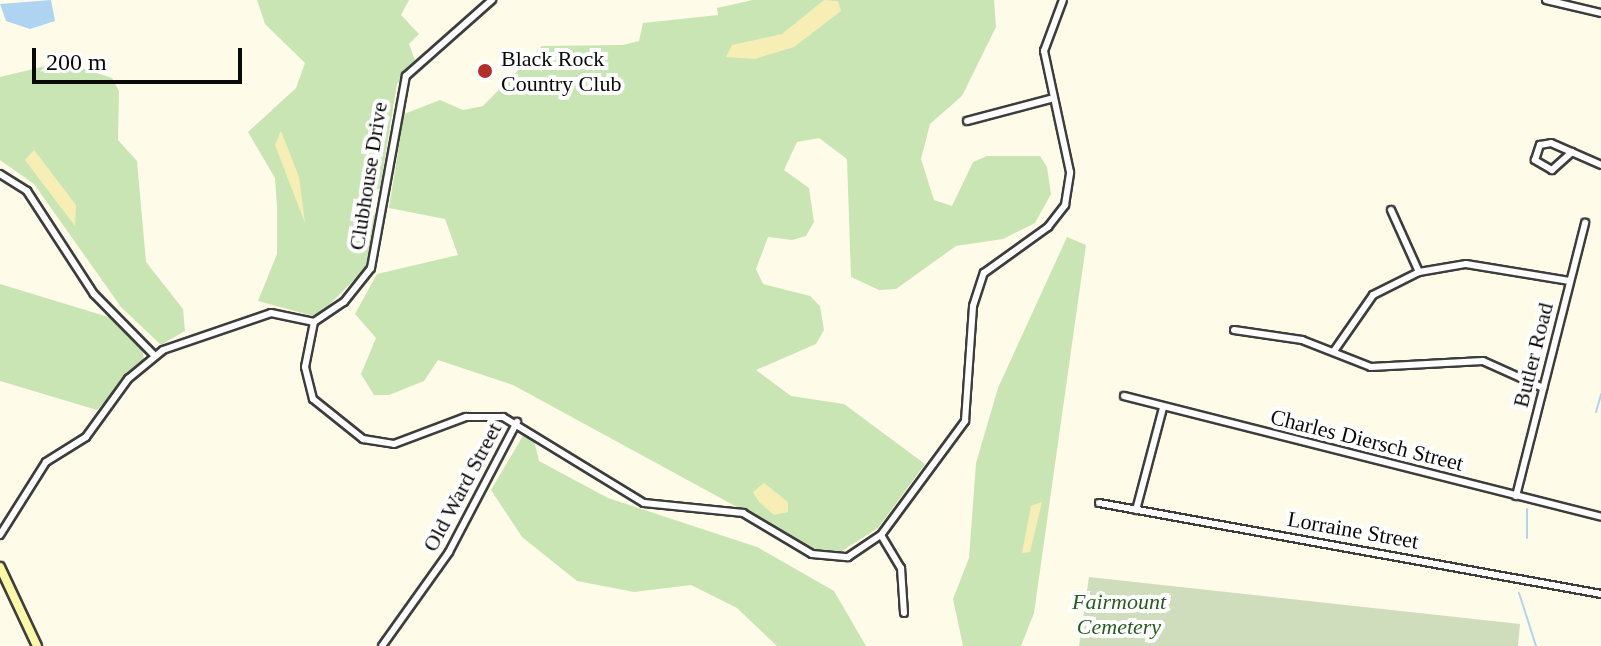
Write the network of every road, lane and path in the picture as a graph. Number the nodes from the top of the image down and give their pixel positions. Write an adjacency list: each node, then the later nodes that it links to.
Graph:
1 (492, 0): 14 (street, Clubhouse Drive)
2 (1063, 0): 5 (street)
3 (1546, 0): 4 (street)
4 (1601, 13)
5 (1050, 99): 6 (street); 29 (street)
6 (967, 121)
7 (1572, 152): 7 (street); 8 (street)
8 (1601, 165)
9 (0, 174): 17 (street)
10 (1391, 210): 12 (street)
11 (1585, 223): 13 (street, Butler Road)
12 (1419, 272): 13 (street); 16 (street)
13 (1570, 281): 18 (street, Butler Road)
14 (314, 322): 17 (street); 21 (street)
15 (1234, 330): 16 (street)
16 (1334, 351): 18 (street)
17 (155, 356): 27 (street)
18 (1543, 388): 22 (street, Butler Road)
19 (1124, 396): 20 (street, Charles Diersch Street)
20 (1163, 408): 22 (street, Charles Diersch Street); 24 (street)
21 (517, 422): 29 (street); 34 (street, Old Ward Street)
22 (1516, 496): 25 (street, Charles Diersch Street)
23 (1099, 503): 24 (street, Lorraine Street)
24 (1136, 510): 31 (street, Lorraine Street)
25 (1601, 517)
26 (0, 518): 27 (street)
27 (10, 518): 28 (street)
28 (0, 535)
29 (881, 535): 32 (street)
30 (0, 567): 33 (street)
31 (1601, 594)
32 (904, 613)
33 (37, 646)
34 (382, 646)

